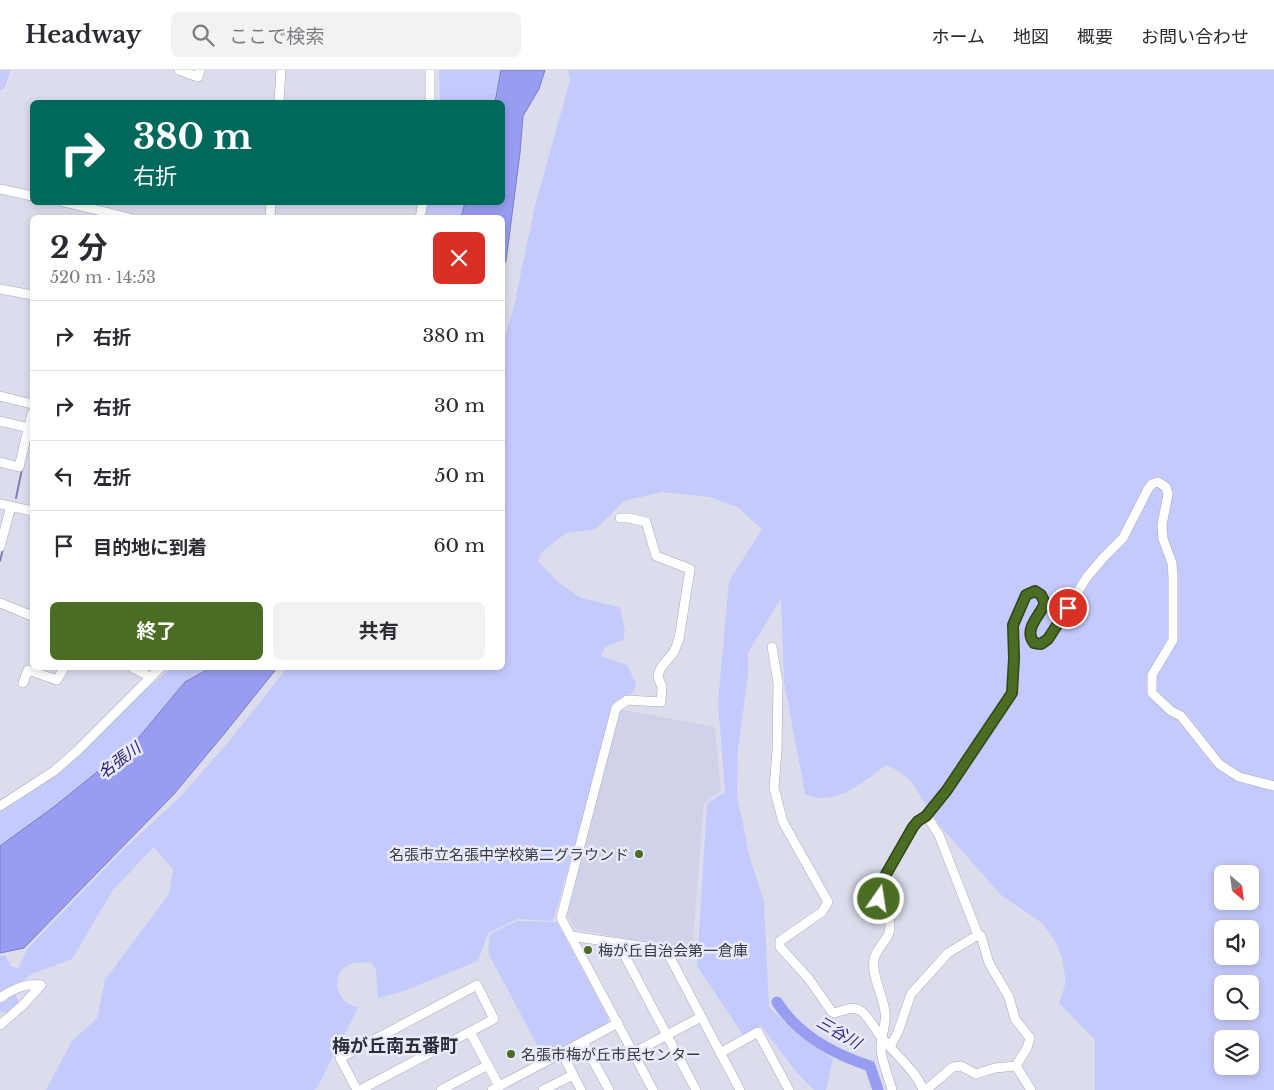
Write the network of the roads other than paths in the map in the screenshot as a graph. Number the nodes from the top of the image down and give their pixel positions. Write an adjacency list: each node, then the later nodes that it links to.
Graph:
1 (6, 70): 6 (main road)
2 (178, 70): 3 (street)
3 (200, 70)
4 (281, 70): 7 (street)
5 (430, 70): 8 (street)
6 (0, 86)
7 (279, 100)
8 (430, 100)
9 (0, 188): 10 (street)
10 (30, 196)
11 (76, 205): 12 (street)
12 (118, 215)
13 (0, 289): 14 (street)
14 (30, 295)
15 (0, 396): 16 (street)
16 (30, 404)
17 (0, 421): 19 (street)
18 (30, 423): 19 (street)
19 (29, 428): 20 (street)
20 (0, 462)
21 (0, 504): 22 (street)
22 (11, 506): 23 (street); 25 (street)
23 (30, 511)
24 (620, 518): 38 (street)
25 (0, 547)
26 (0, 603): 27 (street)
27 (30, 615)
28 (772, 647): 46 (street)
29 (64, 670): 33 (street)
30 (137, 670): 32 (street)
31 (158, 670): 32 (street)
32 (150, 677): 35 (street)
33 (23, 683)
34 (1274, 786): 36 (street)
35 (0, 806)
36 (926, 816): 37 (street); 46 (street)
37 (978, 935): 48 (street); 53 (street)
38 (571, 936): 39 (street); 42 (street)
39 (618, 943): 41 (street); 45 (street)
40 (0, 998): 43 (street)
41 (701, 1017): 45 (street); 49 (street)
42 (618, 1023): 47 (street); 51 (street)
43 (0, 1025)
44 (470, 1032): 52 (street); 57 (street); 57 (street)
45 (667, 1035): 51 (street); 62 (street)
46 (882, 1038): 48 (street); 65 (street)
47 (583, 1042): 50 (street); 60 (street)
48 (890, 1047): 66 (street)
49 (720, 1052): 63 (street); 64 (street)
50 (562, 1053): 54 (street); 55 (street)
51 (634, 1053): 61 (street)
52 (488, 1065): 55 (street); 58 (street)
53 (1016, 1066): 66 (street); 67 (street)
54 (573, 1075): 56 (street); 59 (street)
55 (496, 1088)
56 (550, 1089)
57 (359, 1090)
58 (442, 1090)
59 (582, 1090)
60 (609, 1090)
61 (653, 1090)
62 (696, 1090)
63 (740, 1090)
64 (789, 1090)
65 (892, 1090)
66 (925, 1090)
67 (1031, 1090)

